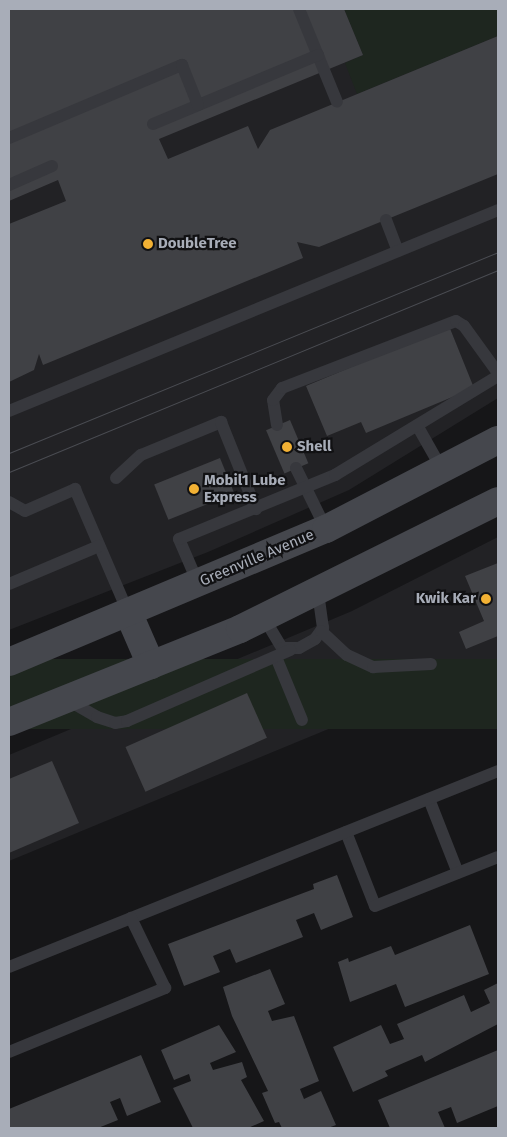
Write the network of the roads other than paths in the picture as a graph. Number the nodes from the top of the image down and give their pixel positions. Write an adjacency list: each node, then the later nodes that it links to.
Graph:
1 (299, 9): 2 (lane)
2 (318, 55): 3 (lane); 4 (lane)
3 (337, 102)
4 (198, 106): 5 (lane); 6 (lane)
5 (153, 124)
6 (9, 138)
7 (52, 166): 8 (lane)
8 (9, 185)
9 (498, 210): 11 (lane)
10 (386, 220): 11 (lane)
11 (398, 251): 13 (lane)
12 (498, 374): 14 (lane); 15 (lane)
13 (9, 411)
14 (277, 425)
15 (418, 427): 18 (lane); 20 (lane)
16 (498, 440): 18 (main road, Greenville Avenue)
17 (296, 468): 20 (lane)
18 (443, 472): 24 (main road, Greenville Avenue)
19 (116, 478): 23 (lane)
20 (306, 488): 23 (lane); 24 (lane)
21 (498, 501): 28 (main road)
22 (9, 502): 25 (lane)
23 (256, 509): 26 (lane)
24 (326, 529): 26 (main road, Greenville Avenue)
25 (99, 546): 27 (lane); 29 (lane)
26 (198, 583): 29 (main road, Greenville Avenue)
27 (9, 584)
28 (318, 593): 30 (main road); 31 (lane)
29 (128, 612): 34 (main road, Greenville Avenue); 36 (main road)
30 (264, 618): 32 (lane); 36 (main road)
31 (321, 631): 32 (lane); 35 (lane)
32 (290, 650): 33 (lane)
33 (276, 656): 37 (lane); 38 (lane)
34 (9, 662)
35 (431, 664)
36 (151, 665): 37 (main road)
37 (66, 699): 39 (main road)
38 (302, 720)
39 (9, 722)
40 (498, 771): 41 (lane)
41 (430, 798): 42 (lane); 44 (lane)
42 (346, 832): 44 (lane); 45 (lane)
43 (498, 857): 44 (lane)
44 (458, 873)
45 (132, 918): 46 (lane); 47 (lane)
46 (9, 967)
47 (9, 1052)

